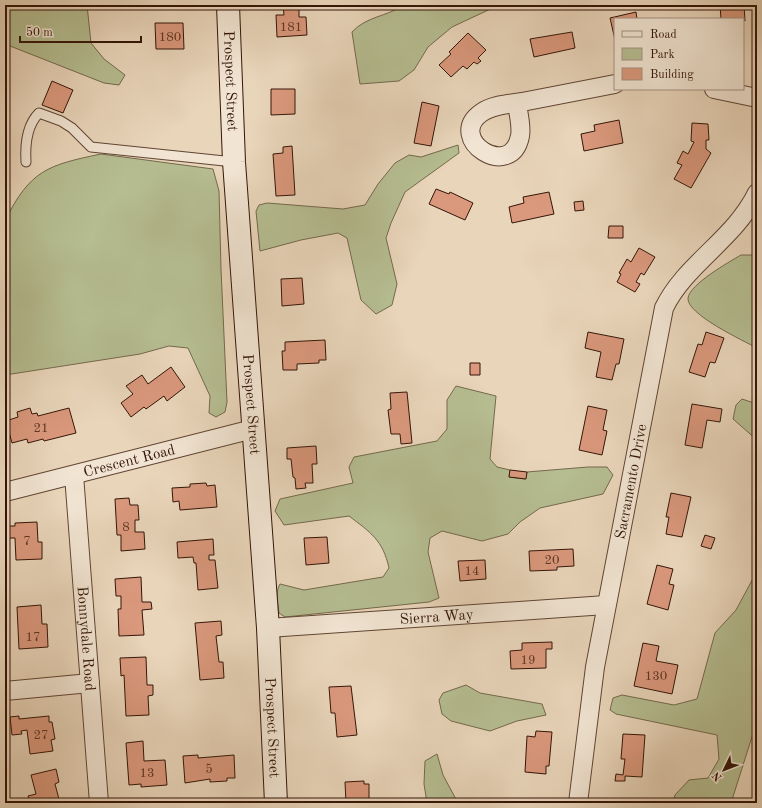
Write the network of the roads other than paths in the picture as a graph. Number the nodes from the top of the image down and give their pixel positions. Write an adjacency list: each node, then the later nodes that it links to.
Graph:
1 (228, 5): 7 (main road, Prospect Street)
2 (614, 84): 5 (street)
3 (719, 90): 4 (street)
4 (757, 98)
5 (517, 103)
6 (26, 162): 7 (lane)
7 (234, 162): 9 (main road, Prospect Street)
8 (757, 193): 12 (street, Sacramento Drive)
9 (253, 429): 10 (street, Crescent Road); 13 (main road, Prospect Street)
10 (74, 475): 11 (street, Crescent Road); 14 (street, Bonnydale Road)
11 (5, 492)
12 (606, 605): 13 (street, Sierra Way); 18 (street, Sacramento Drive)
13 (268, 628): 17 (main road, Prospect Street)
14 (90, 683): 15 (street); 16 (street, Bonnydale Road)
15 (5, 691)
16 (99, 803)
17 (276, 803)
18 (578, 803)

